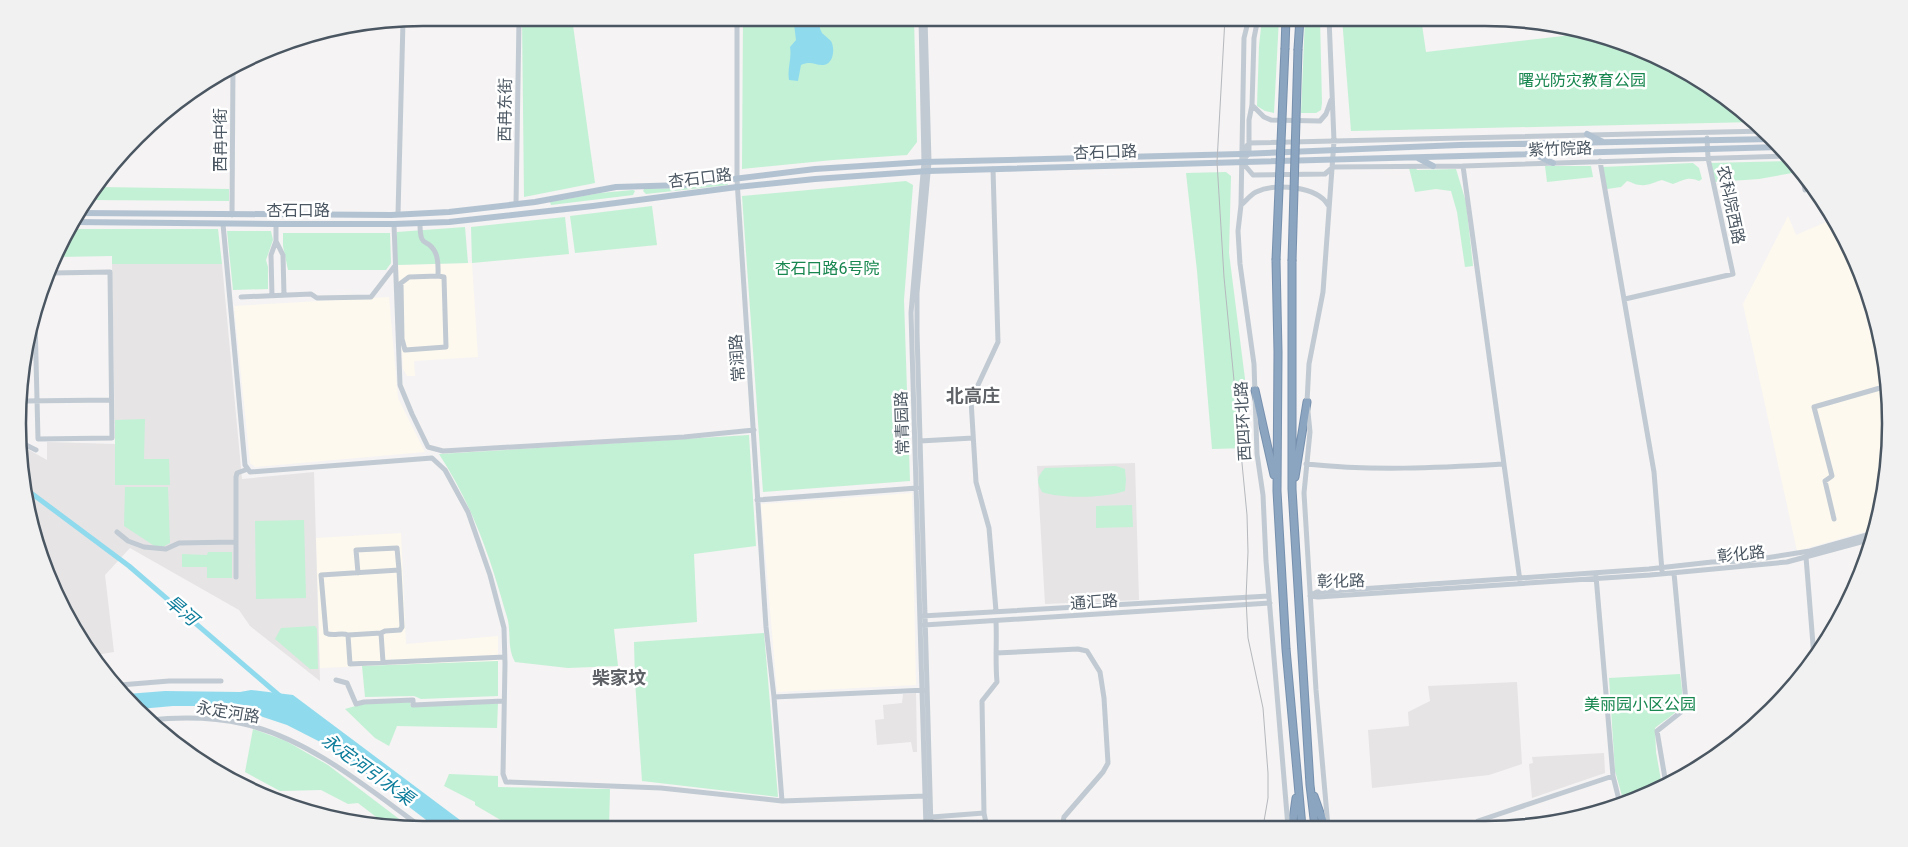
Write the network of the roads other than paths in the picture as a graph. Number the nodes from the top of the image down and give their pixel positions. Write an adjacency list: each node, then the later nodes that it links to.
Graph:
1 (518, 26): 45 (street, 西冉东街)
2 (737, 26): 43 (street, 常润路)
3 (921, 26): 34 (street, 常青园路)
4 (926, 26): 34 (street, 常青园路)
5 (1247, 26): 12 (street)
6 (1256, 26): 14 (street)
7 (1286, 26): 84 (highway, 西四环北路, bridge)
8 (1299, 26): 83 (highway, bridge)
9 (1329, 26): 13 (street)
10 (403, 27): 49 (street)
11 (233, 75): 50 (street, 西冉中街)
12 (1244, 95): 15 (street); 28 (street)
13 (1332, 97): 14 (street); 21 (street)
14 (1252, 105): 15 (street)
15 (1249, 120): 22 (street)
16 (1753, 131): 17 (street, 紫竹院路)
17 (1706, 132): 18 (street, 紫竹院路); 20 (street, 农科院西路)
18 (1587, 134): 21 (street, 紫竹院路); 23 (main road)
19 (1761, 139): 20 (main road, 紫竹院路)
20 (1707, 140): 23 (main road, 紫竹院路); 25 (street, 农科院西路)
21 (1334, 141): 22 (street, 紫竹院路); 26 (street)
22 (1249, 142): 27 (street); 28 (street)
23 (1604, 143): 26 (main road, 紫竹院路)
24 (1769, 147): 25 (main road, 紫竹院路)
25 (1708, 149): 29 (main road, 紫竹院路); 32 (street, 农科院西路)
26 (1334, 150): 27 (main road, 杏石口路); 33 (street)
27 (1249, 153): 28 (main road, 杏石口路); 35 (street)
28 (1241, 154): 34 (main road, 杏石口路); 35 (street, 西四环北路)
29 (1532, 154): 31 (main road, 紫竹院路); 37 (main road)
30 (1778, 156): 32 (street, 紫竹院路)
31 (1417, 157): 33 (main road, 紫竹院路); 38 (main road)
32 (1708, 158): 36 (street, 紫竹院路); 63 (street, 农科院西路)
33 (1332, 159): 35 (main road, 杏石口路); 40 (street)
34 (927, 162): 42 (street, 常青园路); 43 (main road, 杏石口路)
35 (1242, 162): 40 (street, 紫竹院路); 41 (main road, 杏石口路); 46 (street, 西四环北路)
36 (1600, 162): 37 (street, 紫竹院路); 63 (street)
37 (1553, 163): 39 (street, 紫竹院路)
38 (1433, 166): 39 (street, 紫竹院路); 40 (street, 紫竹院路)
39 (1462, 166): 80 (street)
40 (1333, 167): 47 (street)
41 (993, 169): 42 (main road, 杏石口路); 73 (street)
42 (926, 171): 44 (main road, 杏石口路); 74 (street, 常青园路); 82 (street, 常青园路)
43 (737, 180): 44 (street, 常润路); 45 (main road, 杏石口路)
44 (737, 187): 52 (main road, 杏石口路); 72 (street, 常润路)
45 (516, 204): 49 (main road, 杏石口路)
46 (1241, 205): 47 (street); 67 (street, 西四环北路)
47 (1328, 206): 71 (street)
48 (87, 213): 50 (main road, 杏石口路)
49 (398, 214): 50 (main road, 杏石口路)
50 (232, 215)
51 (81, 222): 53 (main road, 杏石口路)
52 (420, 223): 55 (main road, 杏石口路); 59 (street)
53 (223, 224): 54 (main road, 杏石口路); 81 (street)
54 (276, 224): 55 (main road, 杏石口路); 56 (street)
55 (394, 224): 57 (street)
56 (276, 241): 60 (street); 61 (street)
57 (394, 267): 60 (street); 65 (street)
58 (56, 272): 68 (street)
59 (438, 276): 65 (street); 65 (street)
60 (284, 295): 61 (street)
61 (272, 296): 62 (street)
62 (241, 297)
63 (1625, 299): 93 (street)
64 (36, 340): 70 (street)
65 (401, 347): 76 (street)
66 (1880, 388): 86 (street)
67 (1255, 390): 84 (highway); 99 (street, 西四环北路)
68 (111, 400): 70 (street); 70 (street)
69 (27, 402): 70 (street)
70 (37, 402)
71 (1307, 402): 79 (street); 83 (highway)
72 (754, 430): 76 (street); 85 (street, 常润路)
73 (973, 438): 74 (street); 102 (street)
74 (920, 441): 103 (street, 常青园路)
75 (27, 445): 77 (street)
76 (434, 448): 78 (street)
77 (36, 450)
78 (432, 458): 81 (street); 110 (street)
79 (1306, 464): 80 (street); 100 (street)
80 (1503, 464): 98 (street)
81 (248, 469): 90 (street)
82 (917, 488): 85 (street); 103 (street, 常青园路)
83 (1292, 489): 121 (highway)
84 (1277, 491): 122 (highway, 西四环北路)
85 (758, 500): 116 (street, 常润路)
86 (1834, 519)
87 (117, 532): 90 (street)
88 (1865, 535): 93 (street, 彰化路)
89 (1864, 541): 91 (street, 彰化路)
90 (235, 542): 97 (street)
91 (1806, 557): 95 (street, 彰化路); 108 (street)
92 (398, 570): 94 (street); 94 (street); 106 (street)
93 (1662, 571): 95 (street, 彰化路); 96 (street, 彰化路)
94 (358, 573): 107 (street)
95 (1674, 573): 120 (street)
96 (1596, 575): 98 (street, 彰化路); 119 (street)
97 (236, 577)
98 (1520, 580): 100 (street, 彰化路)
99 (1269, 596): 101 (street, 西四环北路); 102 (street, 通汇路)
100 (1310, 596): 138 (street)
101 (1270, 603): 104 (street, 通汇路); 133 (street, 西四环北路)
102 (996, 611): 103 (street, 通汇路)
103 (923, 616): 105 (street, 常青园路)
104 (996, 621): 105 (street, 通汇路); 109 (street)
105 (924, 625): 115 (street, 常青园路)
106 (381, 633): 107 (street); 111 (street)
107 (348, 635): 111 (street)
108 (1813, 647)
109 (996, 653): 126 (street); 132 (street)
110 (505, 657): 111 (street); 117 (street)
111 (383, 662)
112 (336, 680): 117 (street)
113 (221, 681): 114 (street)
114 (125, 685)
115 (926, 690): 116 (street); 123 (street, 常青园路); 127 (street, 常青园路)
116 (774, 697): 125 (street, 常润路)
117 (504, 701): 125 (street)
118 (159, 719): 128 (street, 永定河路)
119 (1613, 776): 124 (street); 139 (street)
120 (1665, 777)
121 (1310, 785): 136 (highway); 137 (highway)
122 (1298, 787): 134 (highway); 135 (highway, 西四环北路)
123 (926, 796): 125 (street); 129 (street, 常青园路)
124 (1618, 798)
125 (782, 801)
126 (984, 813): 127 (street); 131 (street)
127 (932, 817): 130 (street, 常青园路)
128 (411, 820)
129 (926, 821)
130 (932, 821)
131 (986, 821)
132 (1063, 821)
133 (1289, 821)
134 (1291, 821)
135 (1301, 821)
136 (1313, 821)
137 (1325, 821)
138 (1327, 821)
139 (1478, 821)

